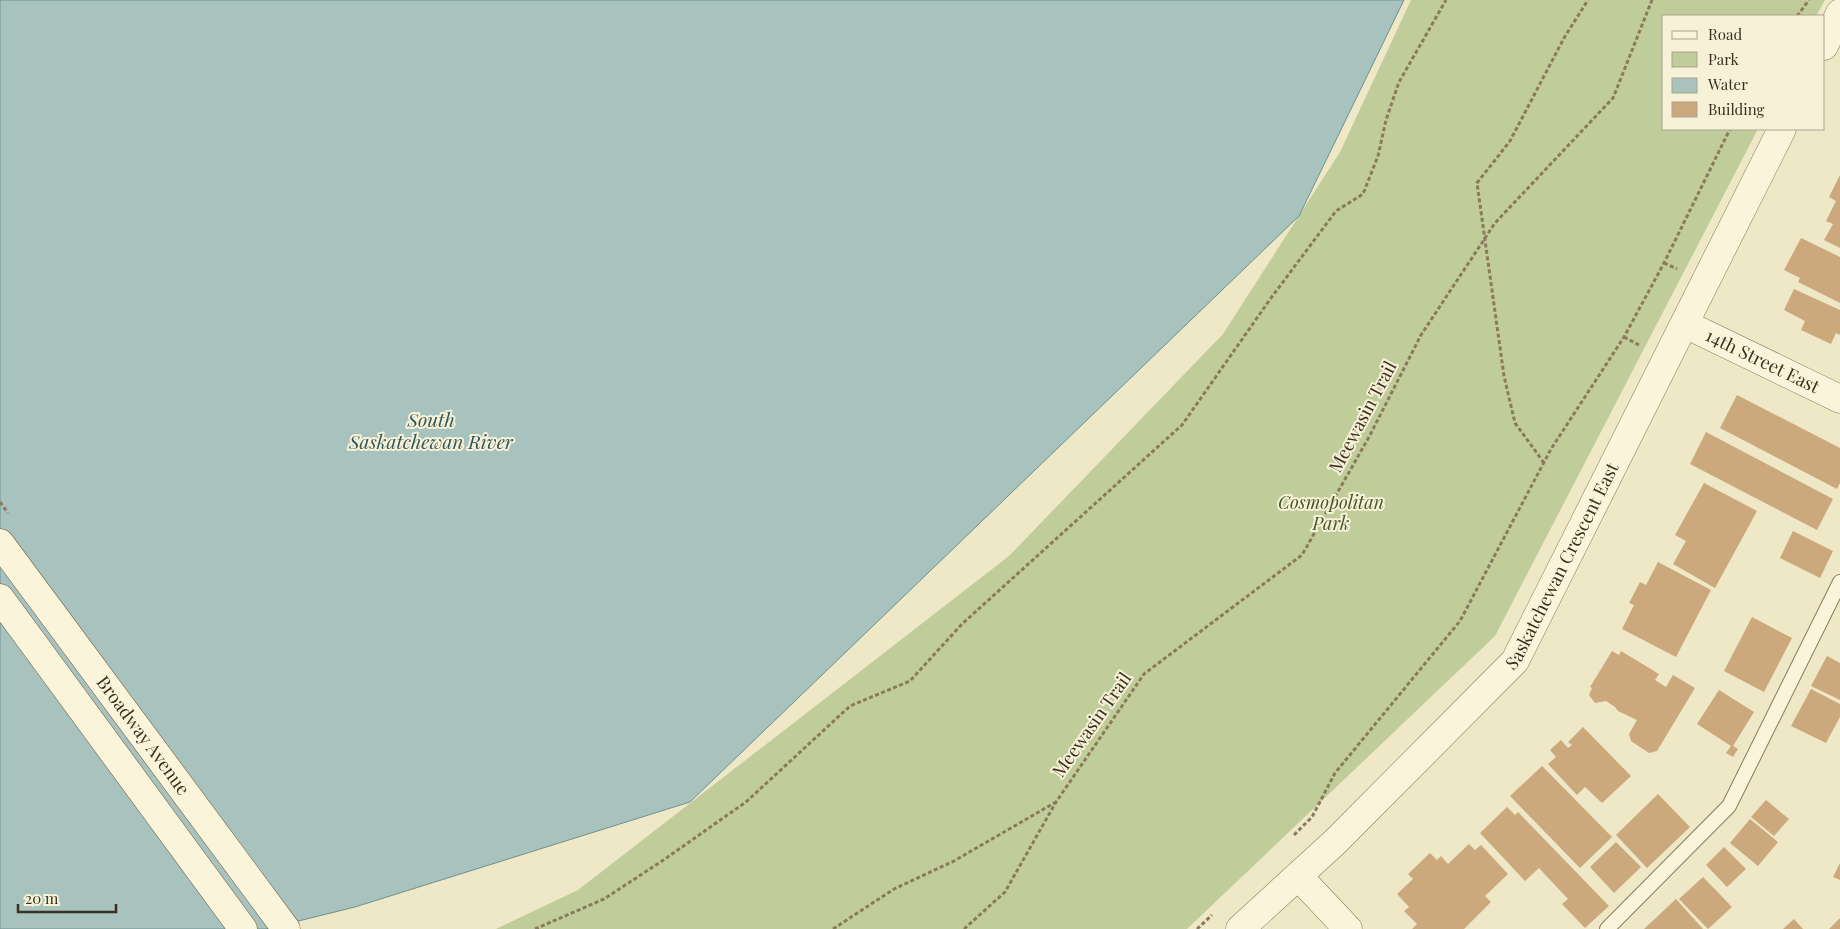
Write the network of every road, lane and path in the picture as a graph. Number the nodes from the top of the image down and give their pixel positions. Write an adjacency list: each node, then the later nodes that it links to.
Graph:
1 (1446, 0): 23 (path)
2 (1588, 0): 10 (path)
3 (1652, 0): 10 (path, Meewasin Trail)
4 (1809, 0): 6 (path)
5 (1840, 13): 7 (street)
6 (1798, 15)
7 (1825, 44)
8 (1730, 130): 13 (path)
9 (1782, 130): 11 (street, Saskatchewan Crescent East)
10 (1486, 237): 13 (path); 17 (path, Meewasin Trail)
11 (1685, 324): 12 (street, 14th Street East); 19 (street, Saskatchewan Crescent East)
12 (1840, 399)
13 (1544, 463): 18 (path)
14 (0, 543): 22 (street, Broadway Avenue)
15 (1840, 582): 29 (lane)
16 (0, 598): 21 (street, Broadway Avenue)
17 (1056, 802): 24 (path); 25 (path, Meewasin Trail)
18 (1291, 838)
19 (1298, 876): 27 (street, Saskatchewan Crescent East); 28 (street)
20 (1215, 912): 26 (path)
21 (243, 929)
22 (286, 929)
23 (536, 929)
24 (833, 929)
25 (964, 929)
26 (1198, 929)
27 (1240, 929)
28 (1348, 929)
29 (1607, 929)

